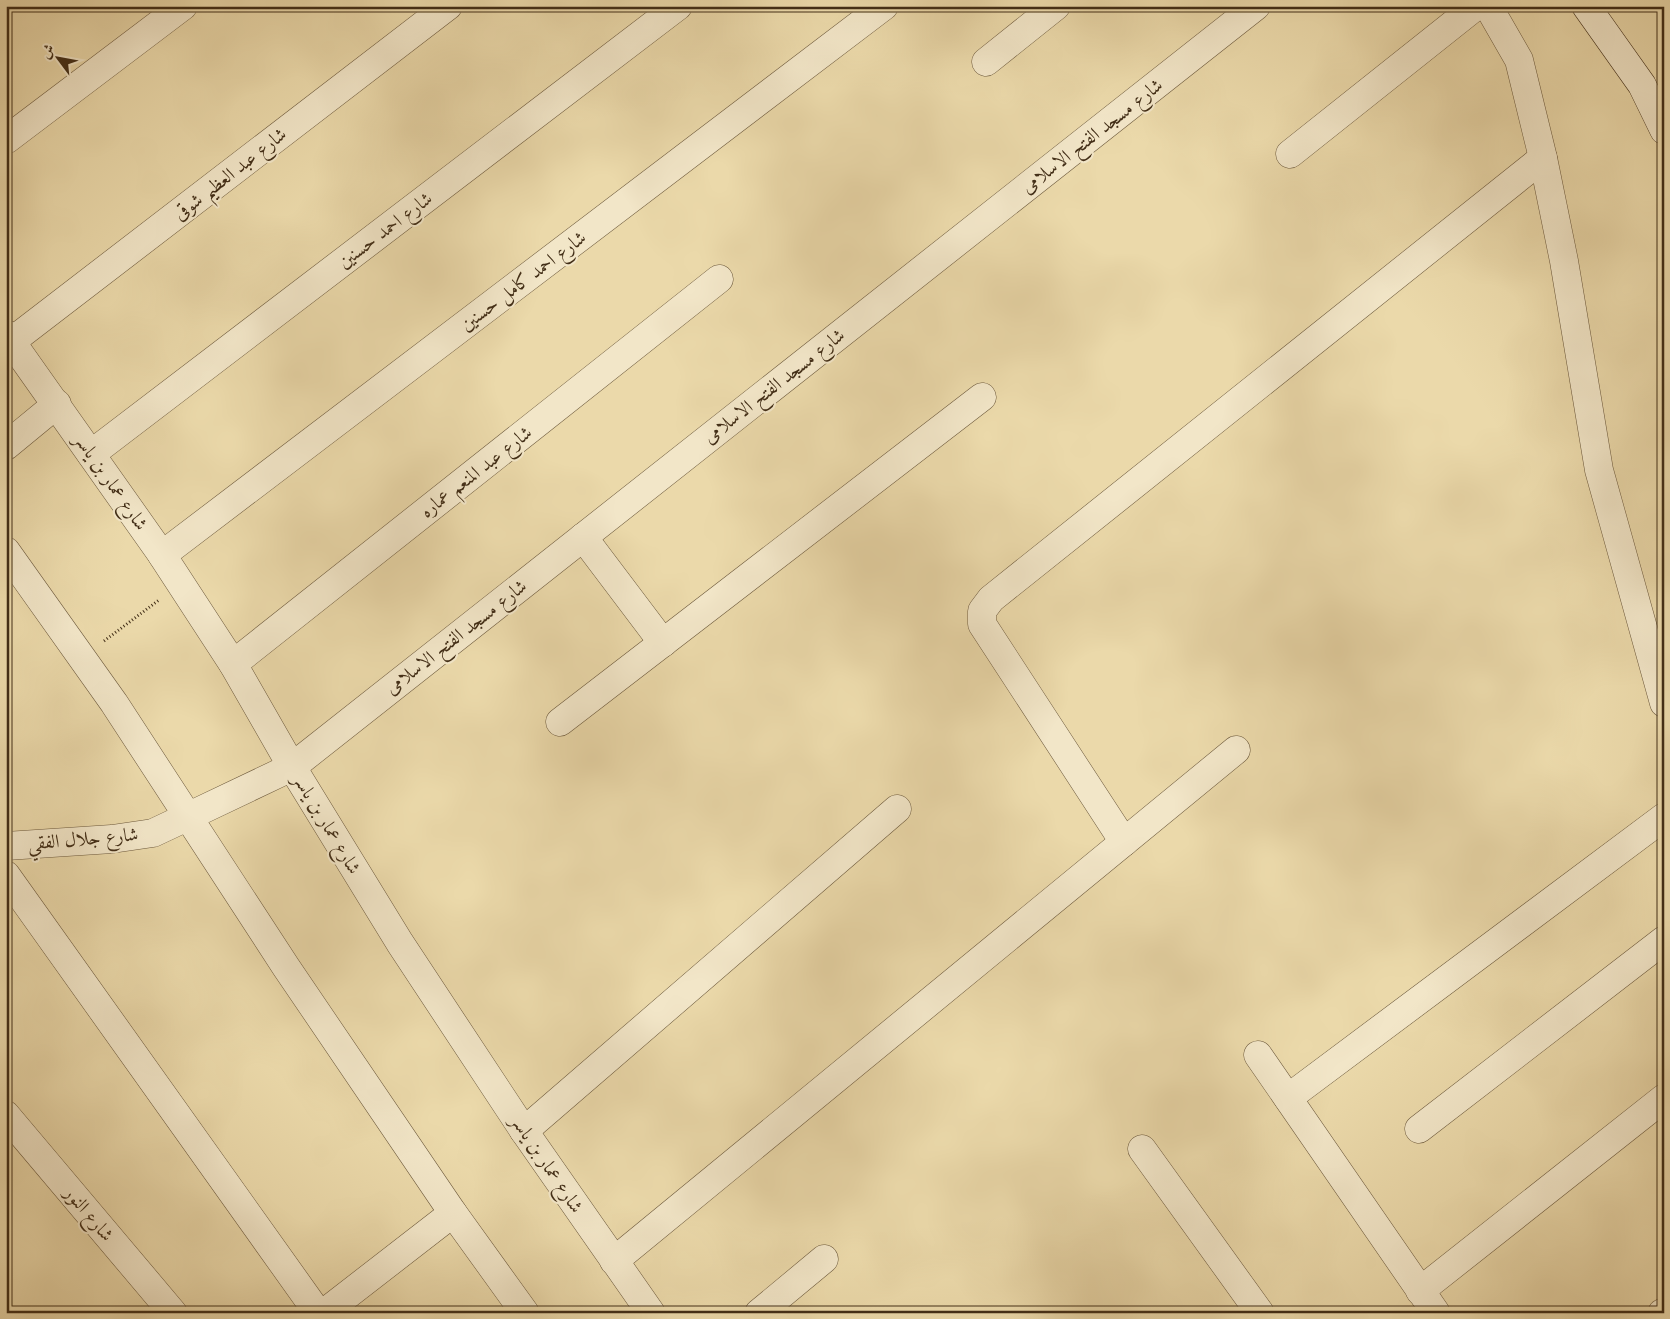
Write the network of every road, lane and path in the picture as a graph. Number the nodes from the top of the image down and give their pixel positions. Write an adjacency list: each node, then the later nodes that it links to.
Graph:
1 (183, 6): 12 (street)
2 (448, 6): 16 (street, شارع عبد العظيم شوقى)
3 (678, 6): 20 (street, شارع احمد حسنين)
4 (884, 6): 23 (street, شارع احمد كامل حسنين)
5 (1056, 6): 10 (street)
6 (1256, 6): 21 (street, شارع مسجد الفتح الاسلامى)
7 (1476, 6): 13 (street)
8 (1488, 6): 14 (street)
9 (1586, 6): 11 (street)
10 (986, 62)
11 (1664, 130)
12 (6, 140)
13 (1290, 154)
14 (1543, 158): 28 (street); 35 (street)
15 (719, 279): 27 (street, شارع عبد المنعم عماره)
16 (9, 337): 18 (street, شارع عمار بن ياسر)
17 (982, 397): 25 (street)
18 (57, 404): 19 (street); 20 (street, شارع عمار بن ياسر)
19 (6, 446)
20 (91, 454): 23 (street, شارع عمار بن ياسر)
21 (583, 537): 25 (street); 31 (street, شارع مسجد الفتح الاسلامى)
22 (6, 551): 26 (street)
23 (162, 556): 24 (street, شارع عمار بن ياسر)
24 (181, 584): 26 (path); 27 (street, شارع عمار بن ياسر)
25 (663, 643): 29 (street)
26 (82, 658): 33 (street)
27 (233, 664): 31 (street, شارع عمار بن ياسر)
28 (1664, 703)
29 (560, 722)
30 (1236, 750): 35 (street)
31 (292, 767): 33 (street, شارع مسجد الفتح الاسلامى); 44 (street, شارع عمار بن ياسر)
32 (897, 809): 44 (street)
33 (187, 818): 36 (street, شارع جلال الفقي); 46 (street)
34 (1664, 818): 40 (street)
35 (1124, 842): 48 (street)
36 (6, 846)
37 (6, 875): 51 (street)
38 (1664, 940): 43 (street)
39 (1258, 1055): 40 (street)
40 (1288, 1098): 49 (street)
41 (1664, 1098): 49 (street)
42 (6, 1115): 50 (street, شارع النور)
43 (1419, 1129)
44 (524, 1131): 48 (street, شارع عمار بن ياسر)
45 (1142, 1149): 56 (street)
46 (453, 1213): 52 (street); 53 (street)
47 (824, 1259): 55 (street)
48 (614, 1261): 54 (street, شارع عمار بن ياسر)
49 (1420, 1291): 57 (street)
50 (172, 1313)
51 (318, 1313)
52 (324, 1313)
53 (525, 1313)
54 (651, 1313)
55 (759, 1313)
56 (1260, 1313)
57 (1436, 1313)

